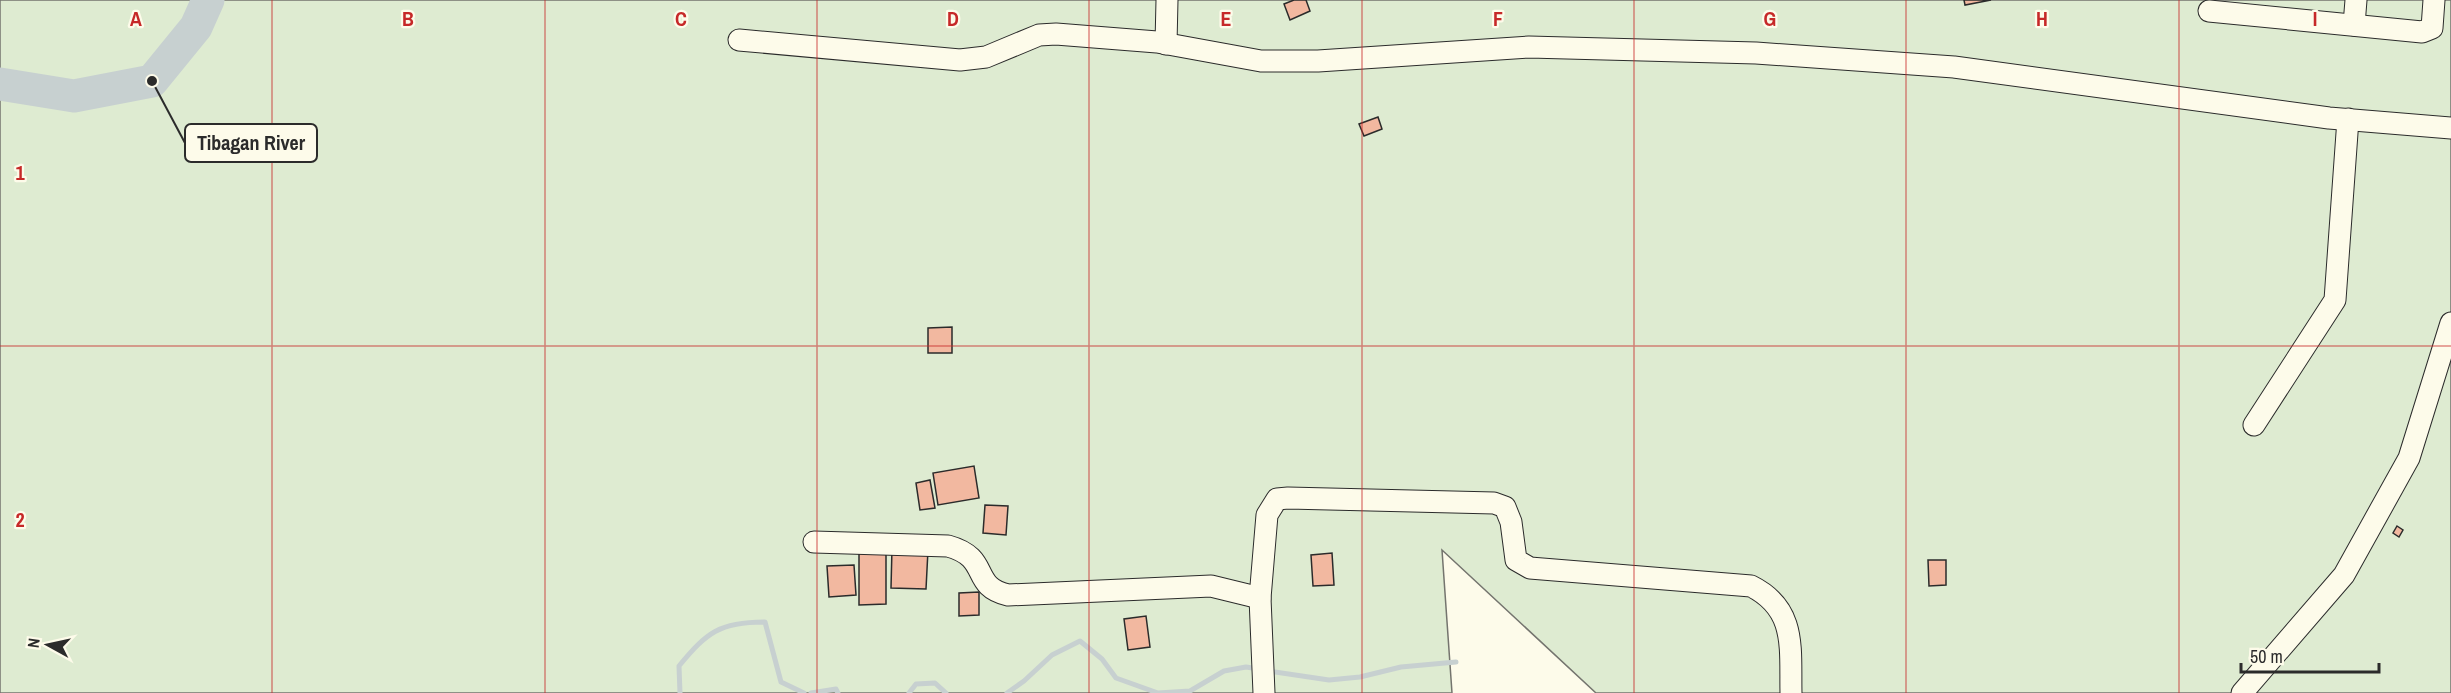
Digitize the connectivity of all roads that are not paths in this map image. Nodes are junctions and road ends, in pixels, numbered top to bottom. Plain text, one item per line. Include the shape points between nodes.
1 (1167, 0) edge
2 (2356, 0) edge
3 (2434, 0) edge
4 (2282, 9) edge
5 (2209, 14) edge
6 (2354, 25) junction
7 (739, 40) dead end
8 (1166, 44) junction
9 (2348, 120) junction
10 (2451, 128) edge
11 (2451, 323) edge
12 (2254, 425) dead end
13 (814, 542) dead end
14 (1260, 598) junction
15 (1264, 693) edge
16 (1791, 693) edge
17 (2242, 693) edge

1 - 8 street
2 - 6 street
3 - 6 street via 2429,30
4 - 5 street
4 - 6 street
7 - 8 street via 960,60 986,57 1039,35
8 - 9 street via 1261,61 1529,47 1756,53 1954,67
9 - 10 street
9 - 12 street via 2335,300
11 - 17 street via 2409,458 2344,575
13 - 14 street via 948,546 964,550 979,566 985,584 993,592 1008,595 1211,586
14 - 15 street
14 - 16 street via 1267,515 1277,499 1494,503 1505,507 1511,522 1516,560 1530,568 1751,586 1770,595 1790,636

